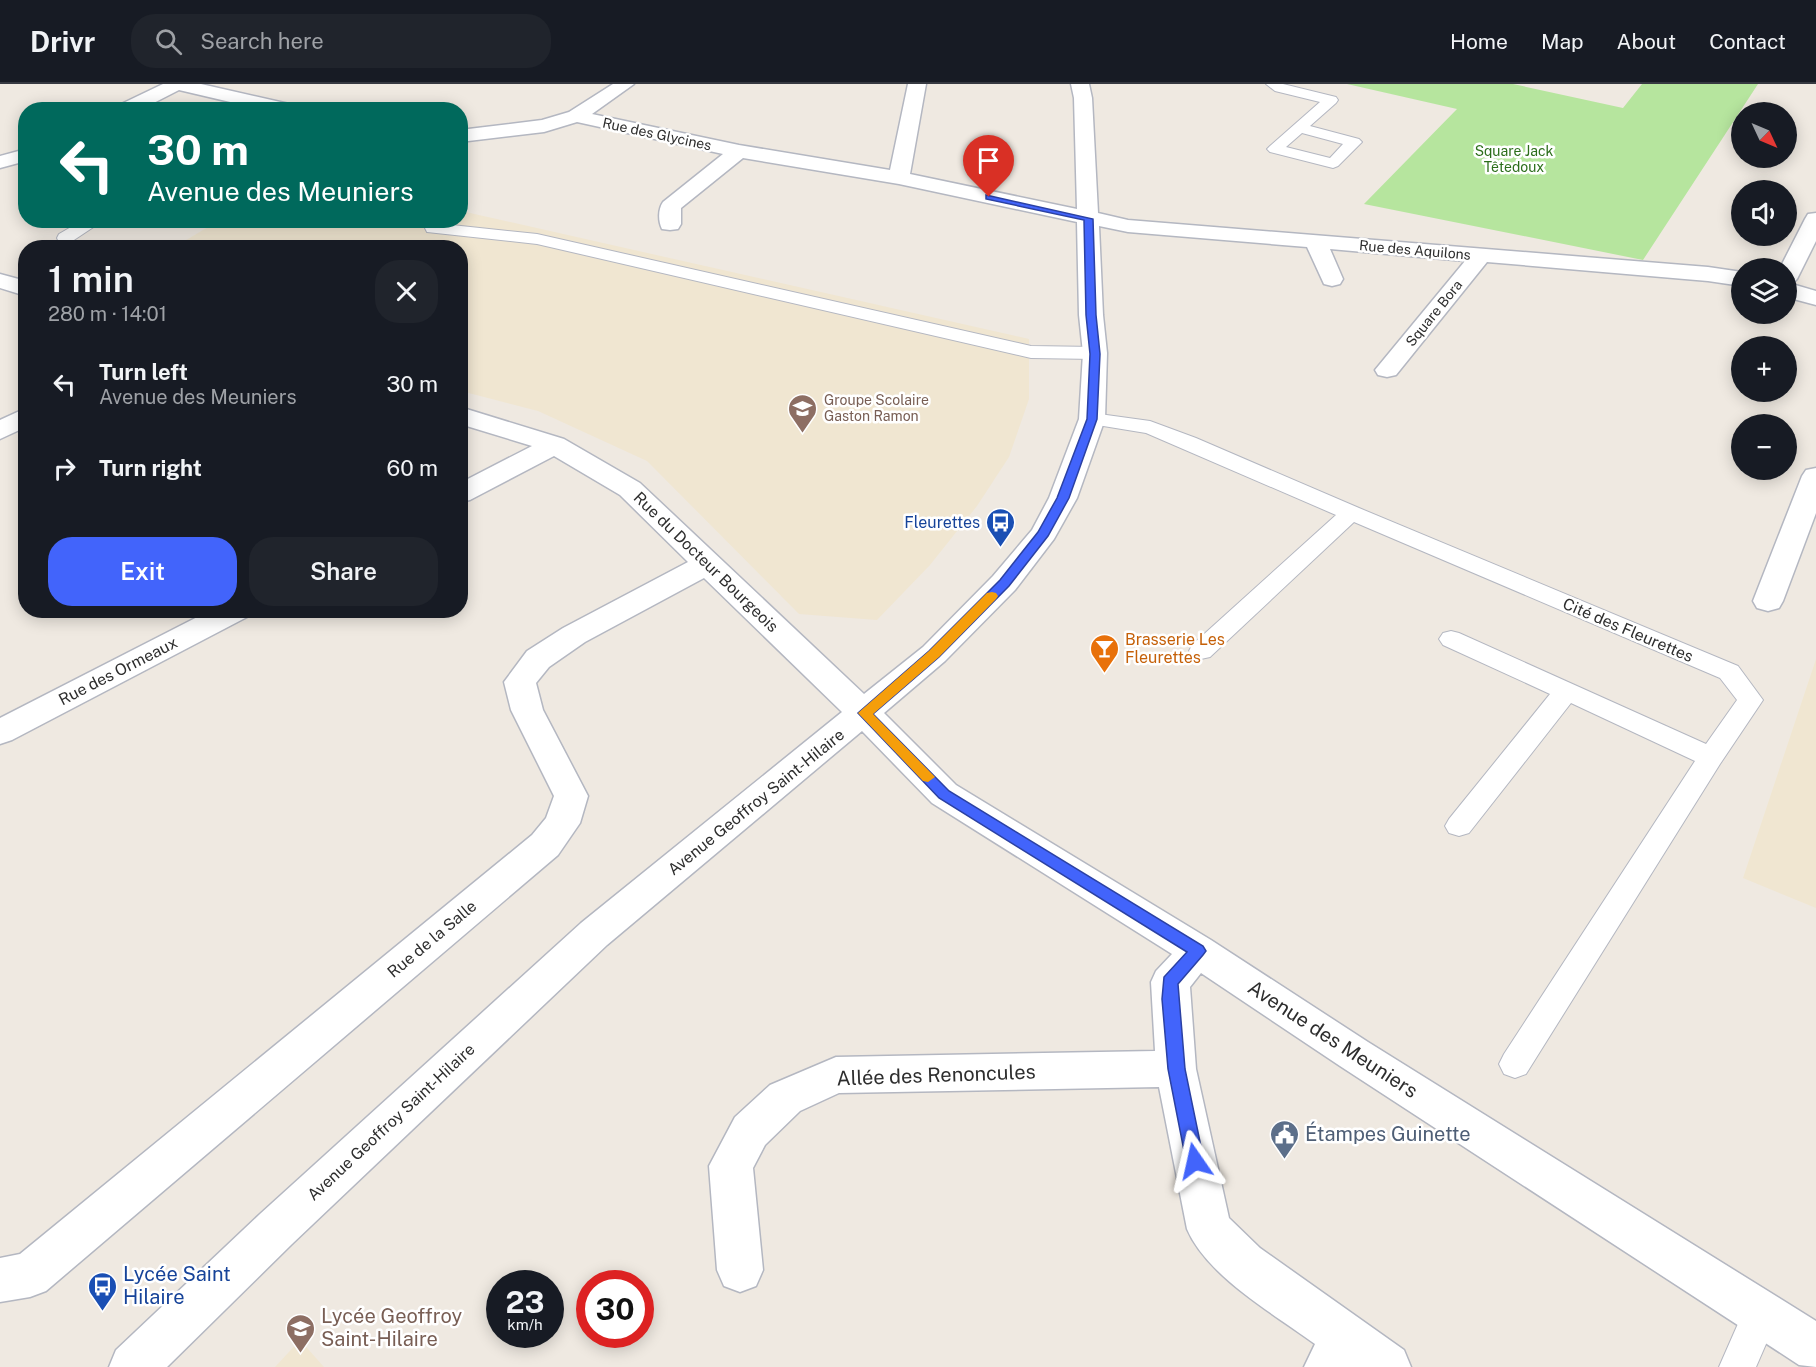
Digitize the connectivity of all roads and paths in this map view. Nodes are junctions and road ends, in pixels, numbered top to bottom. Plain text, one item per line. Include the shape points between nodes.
1 (625, 84) edge
2 (917, 84) edge
3 (1273, 84) edge
4 (1086, 90) edge
5 (140, 102) edge
6 (254, 102) edge
7 (576, 116) junction
8 (1299, 128) dead end
9 (468, 135) edge
10 (739, 151) junction
11 (18, 157) edge
12 (0, 162) edge
13 (899, 178) junction
14 (1088, 219) junction
15 (1816, 219) edge
16 (670, 224) dead end
17 (82, 228) edge
18 (433, 228) dead end
19 (65, 238) dead end
20 (1315, 241) junction
21 (1481, 256) junction
22 (1796, 258) edge
23 (1731, 277) edge
24 (1332, 279) dead end
25 (0, 281) edge
26 (18, 287) edge
27 (1797, 293) edge
28 (1816, 298) edge
29 (1095, 354) junction
30 (1387, 370) dead end
31 (468, 418) edge
32 (1092, 419) junction
33 (18, 421) edge
34 (0, 431) edge
35 (555, 445) junction
36 (1816, 476) edge
37 (468, 490) edge
38 (1351, 513) junction
39 (708, 563) junction
40 (1768, 601) dead end
41 (221, 618) edge
42 (1451, 639) dead end
43 (1202, 651) dead end
44 (1566, 692) junction
45 (864, 713) junction
46 (0, 732) edge
47 (1711, 757) junction
48 (1459, 826) dead end
49 (1198, 951) junction
50 (1515, 1064) dead end
51 (1176, 1069) junction
52 (740, 1270) dead end
53 (0, 1280) edge
54 (1761, 1314) junction
55 (1816, 1348) edge
56 (1337, 1353) edge
57 (133, 1367) edge
58 (1387, 1367) edge
59 (1737, 1367) edge

1 - 7 street, Rue des Glycines
2 - 13 street
3 - 8 lane via 1331,100
4 - 14 street, Avenue Geoffroy Saint-Hilaire
5 - 6 street via 177,84
7 - 9 street, Rue des Glycines via 543,126
7 - 10 street, Rue des Glycines
10 - 13 street, Rue des Glycines
10 - 16 street, Rue des Glycines via 670,206
11 - 12 street
13 - 14 street, Rue des Glycines
14 - 20 street, Rue des Aquilons via 1128,226
14 - 29 street, Avenue Geoffroy Saint-Hilaire
15 - 22 street
17 - 19 lane
18 - 29 lane via 537,239 1031,352
20 - 21 street, Rue des Aquilons
20 - 24 street
21 - 23 street, Rue des Aquilons
21 - 30 street, Square Bora
25 - 26 street
27 - 28 street
29 - 32 street, Avenue Geoffroy Saint-Hilaire
31 - 35 street, Rue du Docteur Bourgeois
32 - 38 lane, Cité des Fleurettes via 1150,427
32 - 45 street, Avenue Geoffroy Saint-Hilaire via 1063,498 1044,533 1004,583 950,638
33 - 34 street
35 - 37 street
35 - 39 street, Rue du Docteur Bourgeois via 630,489
36 - 40 street
38 - 43 lane
38 - 47 lane, Cité des Fleurettes via 1729,672 1750,700
39 - 45 street, Rue du Docteur Bourgeois
39 - 53 street, Rue de la Salle via 574,635 538,658 520,682 527,710 571,796 562,823 545,845 30,1275
41 - 46 street, Rue des Ormeaux
42 - 44 lane
44 - 47 lane
44 - 48 lane
45 - 49 street, Avenue des Meuniers via 944,794
45 - 57 street, Avenue Geoffroy Saint-Hilaire via 594,934
47 - 50 lane, Cité des Fleurettes
49 - 51 street via 1170,982
49 - 54 street, Avenue des Meuniers
51 - 52 street, Allée des Renoncules via 836,1075 825,1079 785,1098 750,1131 731,1166
51 - 56 street via 1209,1229
54 - 55 street, Avenue des Meuniers
54 - 59 lane
56 - 58 street

